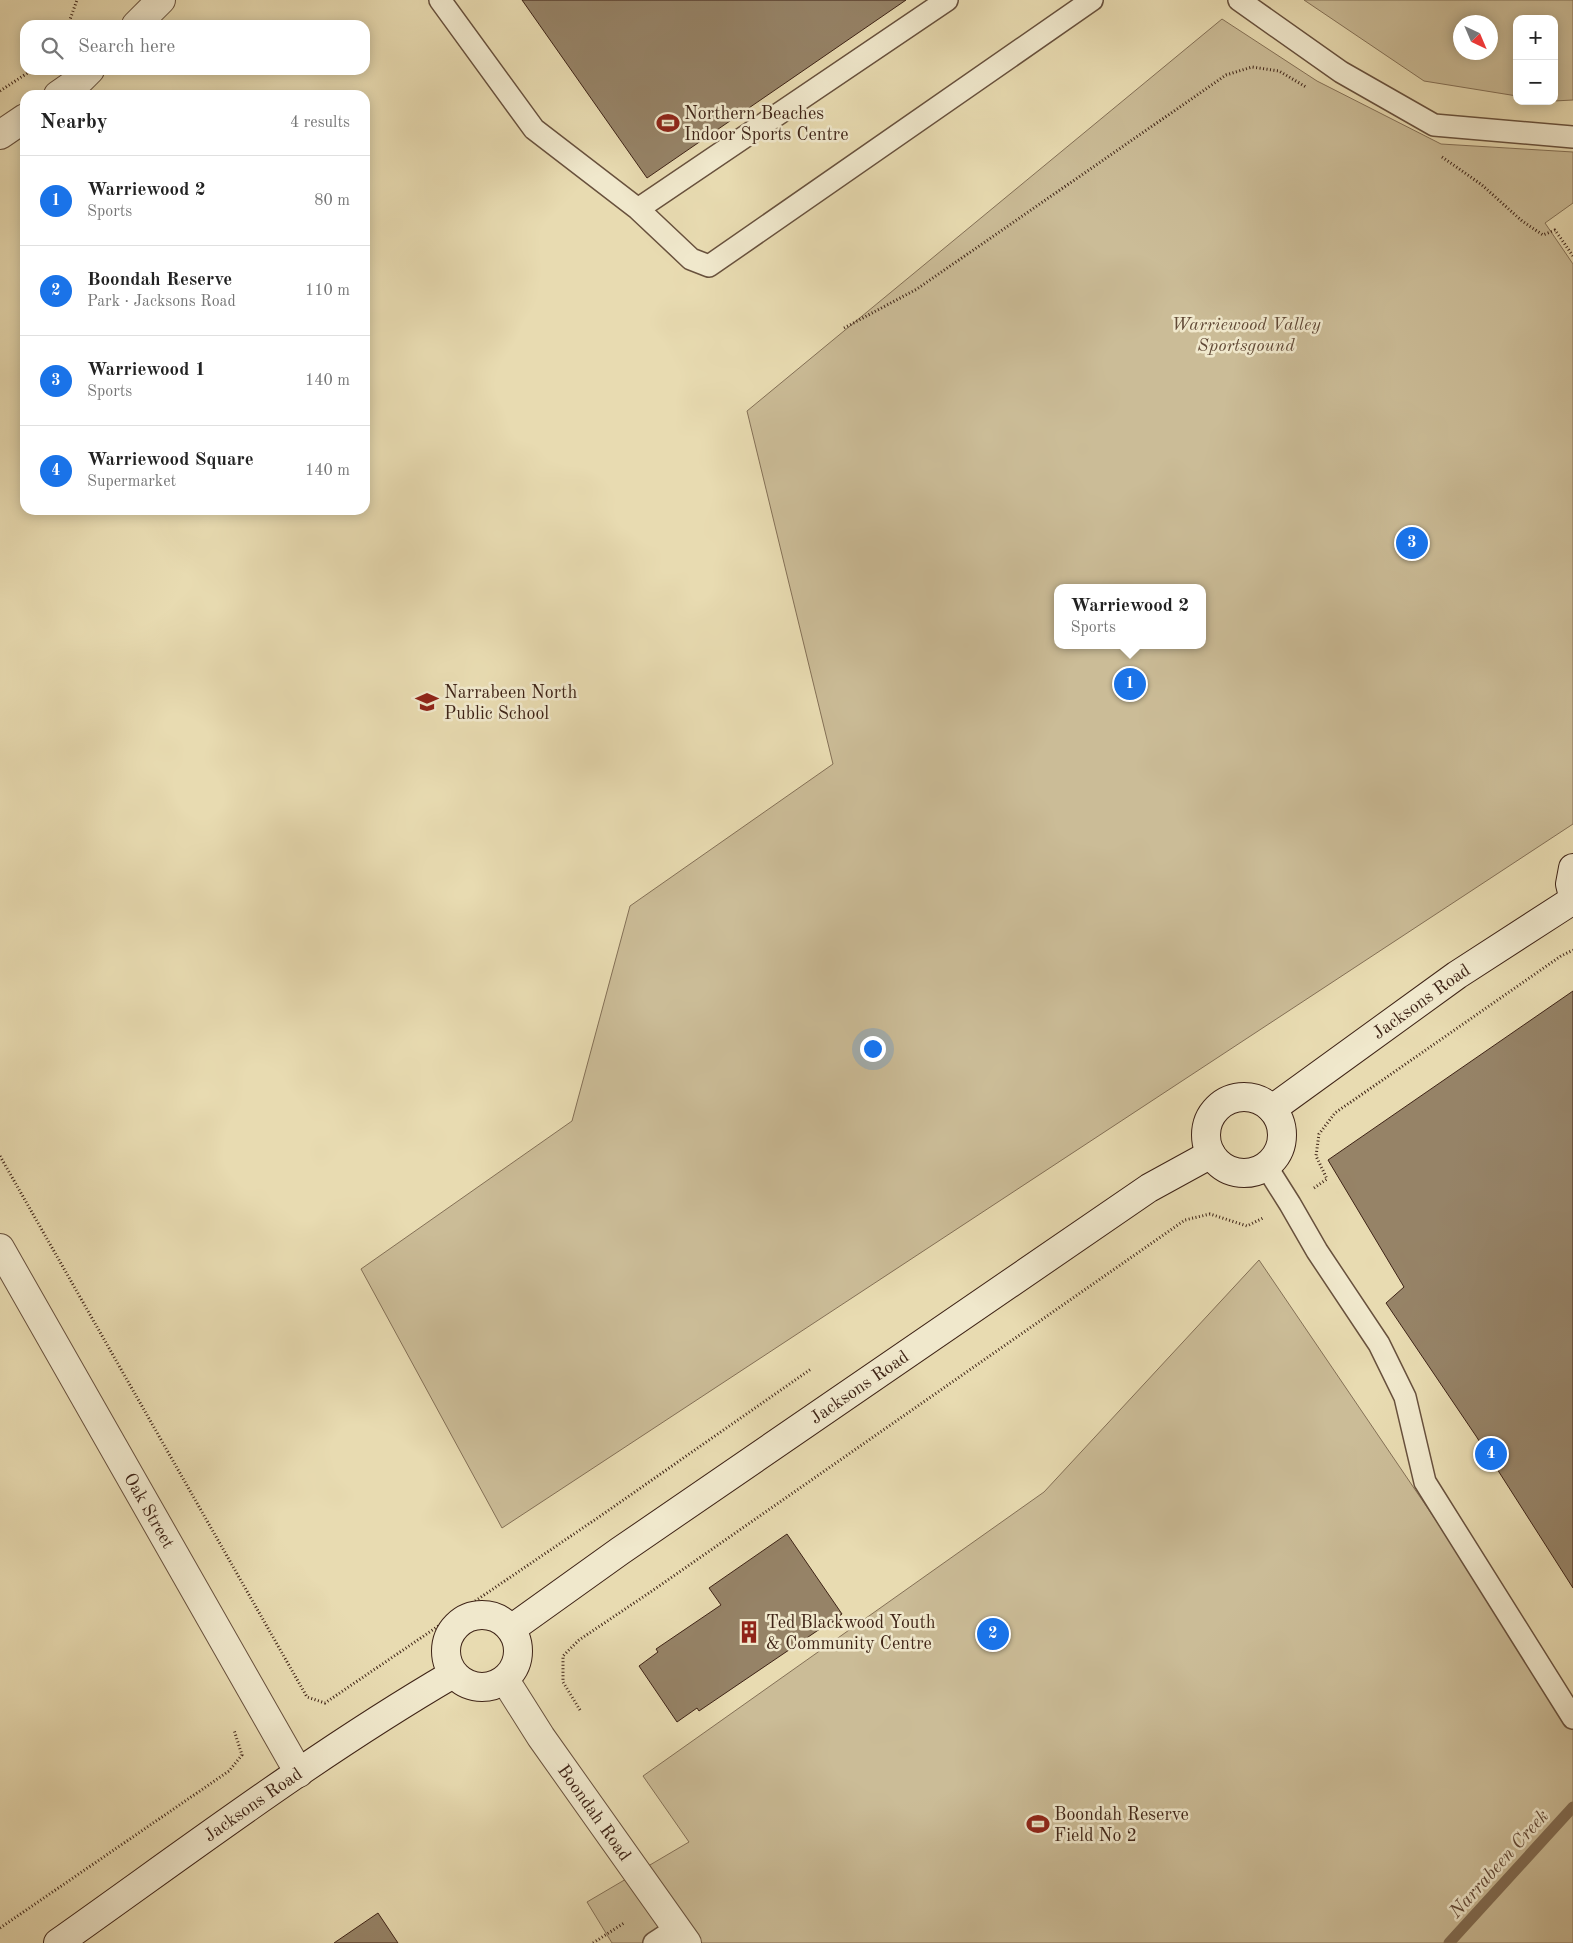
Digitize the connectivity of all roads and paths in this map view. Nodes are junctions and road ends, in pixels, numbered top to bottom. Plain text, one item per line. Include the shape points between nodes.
1 (77, 0) edge
2 (161, 0) edge
3 (440, 0) edge
4 (947, 0) edge
5 (1092, 0) edge
6 (1239, 0) edge
7 (70, 20) edge
8 (141, 20) edge
9 (24, 75) edge
10 (85, 75) edge
11 (1310, 89) dead end
12 (65, 90) edge
13 (0, 91) edge
14 (20, 121) edge
15 (0, 135) edge
16 (1573, 137) edge
17 (1438, 154) dead end
18 (638, 208) junction
19 (1573, 256) edge
20 (844, 328) dead end
21 (1573, 868) edge
22 (1573, 898) edge
23 (1573, 950) edge
24 (1272, 1109) junction
25 (1211, 1154) junction
26 (0, 1156) edge
27 (1266, 1166) junction
28 (1290, 1204) junction
29 (0, 1248) edge
30 (811, 1369) dead end
31 (511, 1629) junction
32 (453, 1674) junction
33 (505, 1680) junction
34 (580, 1710) dead end
35 (1573, 1718) edge
36 (232, 1722) dead end
37 (299, 1773) junction
38 (624, 1922) dead end
39 (0, 1928) edge
40 (682, 1936) edge
41 (58, 1943) edge
42 (593, 1943) edge
43 (654, 1943) edge

1 - 7 path
2 - 8 street
3 - 18 lane via 534,130
4 - 18 lane
5 - 18 lane via 709,266 691,259
6 - 16 lane via 1341,72 1434,125
9 - 13 path
10 - 12 street
11 - 20 path via 1279,71 1252,67 1226,75 917,289
14 - 15 street
17 - 19 path via 1482,185 1522,221 1544,235 1555,230
21 - 22 street via 1570,884
22 - 24 street, Jacksons Road via 1457,975
23 - 28 path via 1335,1113 1319,1134 1316,1156 1327,1179
24 - 25 street via 1248,1097 1234,1098 1221,1105 1207,1128 1206,1141
24 - 27 street via 1279,1120 1281,1145
25 - 27 street via 1230,1171 1255,1172
25 - 31 street, Jacksons Road via 1141,1194
26 - 30 path via 307,1697 325,1703
27 - 28 lane
28 - 34 path via 1247,1226 1210,1214 1185,1220 579,1640 563,1656 563,1682
28 - 35 lane via 1379,1344 1405,1397 1425,1482
29 - 37 street, Oak Street
31 - 32 street via 501,1620 479,1615 456,1625 446,1646 446,1659
31 - 33 street via 519,1652 516,1664
32 - 33 street via 469,1686 482,1688
32 - 37 street, Jacksons Road via 398,1706
33 - 40 street, Boondah Road via 541,1737
36 - 39 path via 242,1755 229,1771
37 - 41 street, Jacksons Road
38 - 42 path
40 - 43 lane

